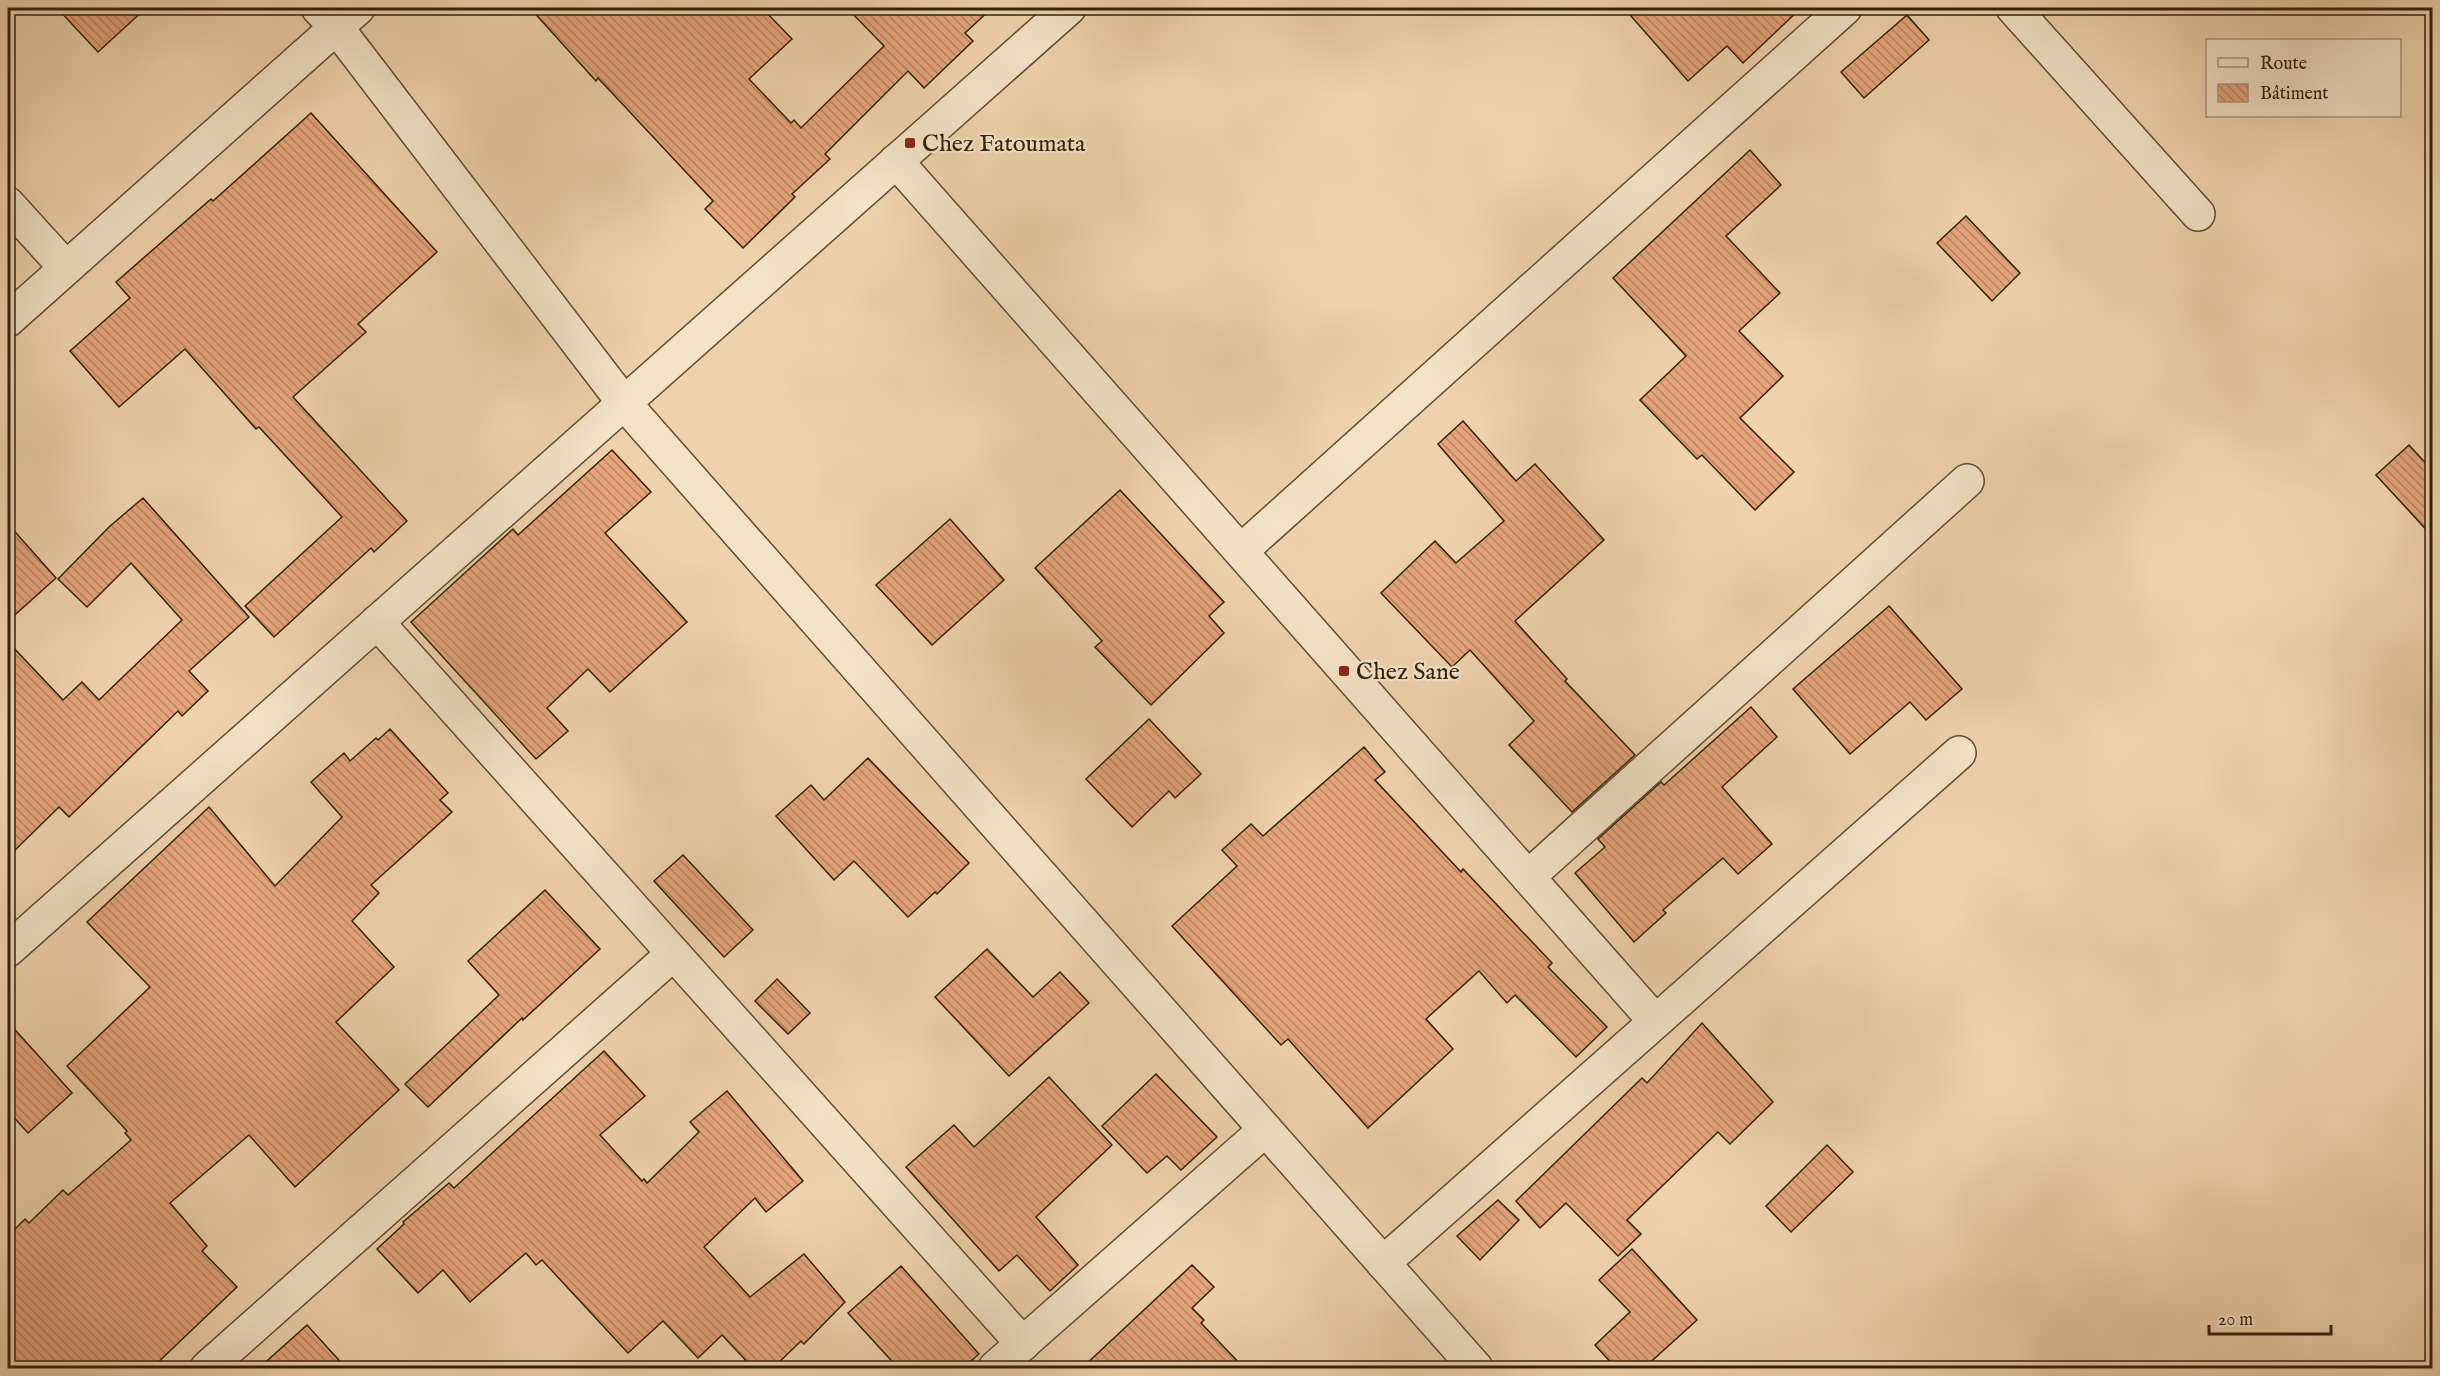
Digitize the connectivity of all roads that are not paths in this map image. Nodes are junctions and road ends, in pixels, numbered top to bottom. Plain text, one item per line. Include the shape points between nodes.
1 (1069, 8) edge
2 (1845, 8) edge
3 (2013, 8) edge
4 (338, 14) edge
5 (896, 161) junction
6 (8, 204) edge
7 (2198, 214) dead end
8 (66, 268) junction
9 (8, 320) edge
10 (624, 404) junction
11 (1967, 481) dead end
12 (1240, 551) junction
13 (377, 622) junction
14 (1959, 753) dead end
15 (1528, 877) junction
16 (8, 950) edge
17 (674, 954) junction
18 (1655, 1021) junction
19 (1265, 1130) junction
20 (1383, 1263) junction
21 (1023, 1344) junction
22 (207, 1368) edge
23 (995, 1368) edge
24 (1476, 1368) edge

1 - 5 street
2 - 12 street
3 - 7 street
4 - 8 street
4 - 10 street
5 - 10 street
5 - 12 street
6 - 8 street
8 - 9 street
10 - 13 street
10 - 19 street
11 - 15 street
12 - 15 street
13 - 16 street
13 - 17 street
14 - 18 street
15 - 18 street
17 - 21 street
17 - 22 street
18 - 20 street
19 - 20 street
19 - 21 street
20 - 24 street
21 - 23 street

